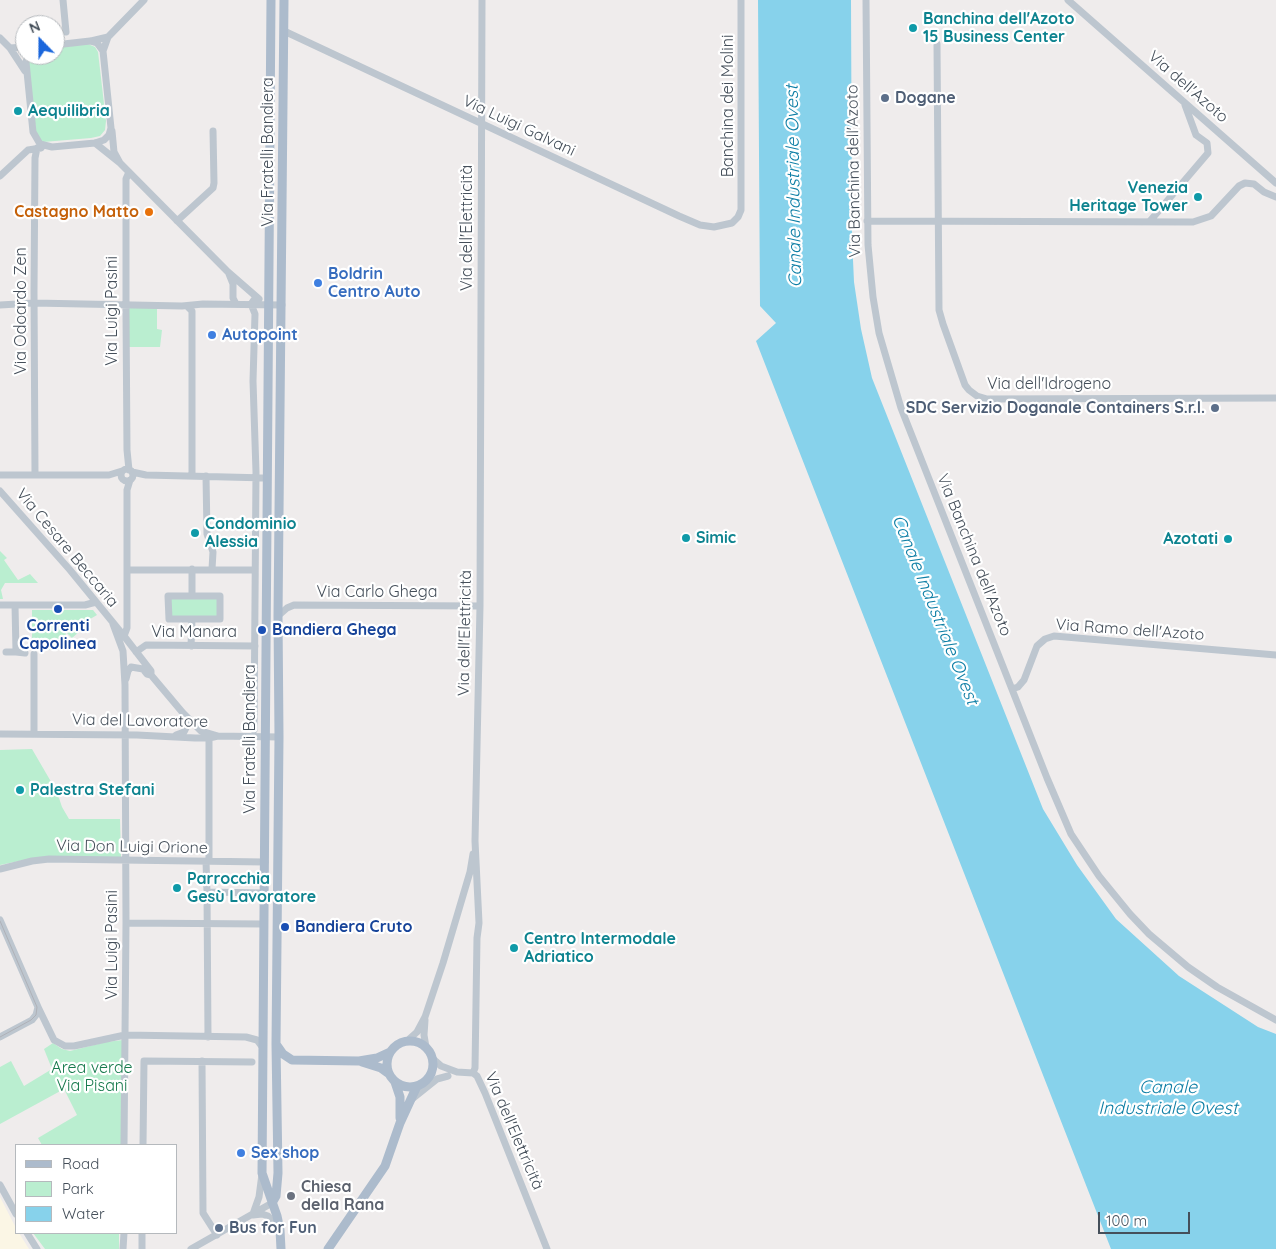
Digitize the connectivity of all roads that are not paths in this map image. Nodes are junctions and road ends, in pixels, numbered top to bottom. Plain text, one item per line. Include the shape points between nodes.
1 (63, 0) edge
2 (144, 0) edge
3 (271, 0) edge
4 (284, 0) edge
5 (482, 0) edge
6 (741, 0) edge
7 (866, 0) edge
8 (1065, 0) edge
9 (284, 31) junction
10 (66, 32) joint
11 (108, 37) junction
12 (0, 38) edge
13 (90, 41) junction
14 (77, 42) junction
15 (65, 43) edge
16 (937, 44) dead end
17 (10, 48) junction
18 (15, 48) edge
19 (103, 51) junction
20 (26, 65) edge
21 (27, 75) junction
22 (1184, 102) junction
23 (481, 123) junction
24 (111, 128) junction
25 (213, 131) dead end
26 (95, 143) junction
27 (52, 147) junction
28 (37, 148) junction
29 (120, 163) junction
30 (129, 172) junction
31 (0, 176) edge
32 (1276, 183) edge
33 (1276, 197) edge
34 (741, 212) joint
35 (177, 221) junction
36 (867, 221) junction
37 (937, 221) junction
38 (1150, 221) junction
39 (236, 283) junction
40 (256, 297) junction
41 (34, 303) junction
42 (126, 304) junction
43 (236, 304) junction
44 (250, 304) junction
45 (267, 304) junction
46 (0, 305) edge
47 (282, 305) junction
48 (190, 308) junction
49 (1276, 398) edge
50 (0, 475) edge
51 (35, 475) junction
52 (127, 475) junction
53 (192, 475) junction
54 (206, 476) junction
55 (256, 477) junction
56 (268, 478) junction
57 (0, 491) edge
58 (192, 569) junction
59 (212, 569) junction
60 (127, 570) junction
61 (255, 570) junction
62 (192, 596) junction
63 (96, 602) junction
64 (16, 604) junction
65 (0, 605) edge
66 (480, 606) junction
67 (278, 616) junction
68 (192, 619) junction
69 (113, 624) junction
70 (124, 636) junction
71 (191, 646) junction
72 (255, 646) junction
73 (6, 652) dead end
74 (16, 652) junction
75 (136, 652) junction
76 (25, 653) dead end
77 (34, 654) dead end
78 (1276, 655) edge
79 (152, 675) junction
80 (125, 685) junction
81 (1012, 689) junction
82 (183, 713) junction
83 (125, 720) junction
84 (254, 730) dead end
85 (0, 734) edge
86 (34, 734) junction
87 (125, 735) junction
88 (137, 735) junction
89 (171, 736) junction
90 (218, 736) junction
91 (265, 736) junction
92 (279, 737) junction
93 (209, 738) junction
94 (125, 744) junction
95 (475, 841) junction
96 (126, 860) junction
97 (208, 861) junction
98 (264, 862) junction
99 (0, 870) edge
100 (207, 892) junction
101 (264, 892) junction
102 (0, 920) edge
103 (126, 923) junction
104 (206, 923) junction
105 (264, 924) junction
106 (38, 1008) junction
107 (425, 1017) junction
108 (1276, 1020) edge
109 (27, 1023) junction
110 (48, 1028) junction
111 (125, 1035) junction
112 (208, 1036) junction
113 (0, 1037) edge
114 (407, 1041) junction
115 (276, 1044) junction
116 (426, 1047) junction
117 (263, 1048) junction
118 (390, 1052) junction
119 (433, 1059) junction
120 (292, 1060) junction
121 (202, 1061) junction
122 (359, 1061) junction
123 (252, 1062) dead end
124 (276, 1066) junction
125 (457, 1072) junction
126 (388, 1073) junction
127 (473, 1073) junction
128 (448, 1076) junction
129 (428, 1079) junction
130 (394, 1082) junction
131 (417, 1086) junction
132 (410, 1101) junction
133 (400, 1123) junction
134 (124, 1144) edge
135 (143, 1144) edge
136 (262, 1173) junction
137 (278, 1173) junction
138 (0, 1185) edge
139 (272, 1202) junction
140 (15, 1212) edge
141 (253, 1215) junction
142 (280, 1230) junction
143 (28, 1234) edge
144 (124, 1234) edge
145 (142, 1234) edge
146 (217, 1235) junction
147 (37, 1249) edge
148 (124, 1249) edge
149 (142, 1249) edge
150 (192, 1249) edge
151 (281, 1249) edge
152 (328, 1249) edge
153 (547, 1249) edge

1 - 10 street
2 - 11 street
3 - 45 main road, Via Fratelli Bandiera
4 - 9 main road, Via Fratelli Bandiera
5 - 23 street, Via dell'Elettricità
6 - 34 street, Banchina dei Molini
7 - 36 street, Via Banchina dell'Azoto
8 - 22 street, Via dell'Azoto
9 - 23 street, Via Luigi Galvani
9 - 47 main road, Via Fratelli Bandiera
10 - 14 street
11 - 13 street
11 - 19 street
12 - 17 street
13 - 14 street
13 - 19 street
14 - 15 street
16 - 37 street, Via dell'Idrogeno
17 - 18 street
17 - 21 street
19 - 24 street
20 - 21 street
21 - 27 street via 33,132 40,144
22 - 32 street, Via dell'Azoto
22 - 38 street via 1196,135 1207,143 1208,153
23 - 34 street, Via Luigi Galvani via 700,225 714,228 727,225
23 - 66 street, Via dell'Elettricità
24 - 26 street via 104,140
24 - 29 street via 114,152
25 - 35 street via 213,188
26 - 27 street
26 - 29 street
27 - 28 street
28 - 31 street via 28,150
28 - 41 street, Via Odoardo Zen
29 - 30 street
30 - 35 street
30 - 42 street, Via Luigi Pasini via 126,179
33 - 38 street via 1254,184 1245,183 1206,219 1193,222
35 - 39 street
36 - 37 street
36 - 81 street, Via Banchina dell'Azoto via 873,297 891,376
37 - 38 street
37 - 49 street, Via dell'Idrogeno via 940,317 972,393 988,399
39 - 40 street
39 - 43 street via 233,298
40 - 44 street
40 - 45 street
41 - 42 street
41 - 46 street
41 - 51 street, Via Odoardo Zen
42 - 48 street
42 - 52 street, Via Luigi Pasini
43 - 44 street
43 - 48 street via 200,304
44 - 45 street
44 - 55 street, Via Fratelli Bandiera via 255,314
45 - 47 street
45 - 56 main road, Via Fratelli Bandiera
47 - 67 main road, Via Fratelli Bandiera
48 - 53 street
50 - 51 street
51 - 52 street
52 - 53 street
52 - 60 street, Via Luigi Pasini
53 - 54 street
54 - 55 street
54 - 59 street via 206,524 213,552
55 - 56 street
55 - 61 street, Via Fratelli Bandiera
56 - 91 main road, Via Fratelli Bandiera
57 - 63 street, Via Cesare Beccaria
58 - 59 street
58 - 60 street
58 - 62 street
59 - 61 street
60 - 70 street, Via Luigi Pasini via 127,628
61 - 72 street, Via Fratelli Bandiera
62 - 68 street via 168,596 169,619
62 - 68 street via 220,596 220,619
63 - 64 street via 85,605
63 - 69 street, Via Cesare Beccaria
64 - 65 street
64 - 74 street
66 - 67 street, Via Carlo Ghega via 294,605
66 - 95 street, Via dell'Elettricità
67 - 92 main road, Via Fratelli Bandiera
68 - 71 street
69 - 70 street, Via Cesare Beccaria
69 - 80 street, Via Cesare Beccaria via 123,651
70 - 75 street, Via Cesare Beccaria
71 - 72 street, Via Manara
71 - 75 street, Via Manara via 146,645
72 - 84 street, Via Fratelli Bandiera
73 - 74 street
74 - 76 street
75 - 79 street, Via Cesare Beccaria
77 - 86 street
78 - 81 street, Via Ramo dell'Azoto via 1054,636 1036,646 1024,680
79 - 80 street via 132,667
79 - 82 street, Via Cesare Beccaria
80 - 83 street, Via Cesare Beccaria
81 - 108 street, Via Banchina dell'Azoto via 1071,834 1108,887 1149,934 1188,967
82 - 89 street via 187,726 184,732
82 - 90 street, Via Cesare Beccaria via 201,731
83 - 87 street, Via Cesare Beccaria
83 - 88 street
85 - 86 street, Via del Lavoratore
86 - 87 street, Via del Lavoratore
87 - 88 street, Via del Lavoratore
87 - 94 street, Via Luigi Pasini
88 - 89 street, Via del Lavoratore
88 - 94 street
89 - 93 street, Via del Lavoratore
90 - 91 street, Via del Lavoratore
90 - 93 street, Via del Lavoratore
91 - 92 street, Via del Lavoratore
91 - 98 main road, Via Fratelli Bandiera
92 - 115 main road, Via Fratelli Bandiera
93 - 97 street
94 - 96 street, Via Luigi Pasini
95 - 107 street via 470,872
95 - 127 street, Via dell'Elettricità via 479,923
96 - 97 street, Via Don Luigi Orione
96 - 99 street, Via Don Luigi Orione via 49,859
96 - 103 street, Via Luigi Pasini
97 - 98 street, Via Don Luigi Orione
97 - 100 street
98 - 101 main road, Via Fratelli Bandiera
100 - 101 street
100 - 104 street
101 - 105 main road, Via Fratelli Bandiera
102 - 106 street
103 - 104 street
103 - 111 street, Via Luigi Pasini
104 - 105 street
104 - 112 street
105 - 117 main road, Via Fratelli Bandiera
106 - 109 street via 35,1017
106 - 110 street
107 - 114 street via 417,1032
107 - 116 street
109 - 110 street via 38,1021
109 - 113 street
110 - 111 street via 54,1040 65,1046
111 - 112 street
111 - 134 street, Via Luigi Pasini
112 - 117 street via 253,1038
114 - 116 main road
114 - 118 main road
115 - 120 main road
115 - 124 main road, Via Fratelli Bandiera
116 - 119 main road
117 - 136 main road, Via Fratelli Bandiera
118 - 122 main road
118 - 126 main road
119 - 125 street
119 - 129 main road
120 - 122 main road
120 - 124 main road
121 - 123 street
121 - 135 street via 144,1061
121 - 146 street via 202,1213
122 - 126 main road
124 - 137 main road, Via Fratelli Bandiera
125 - 127 street
125 - 128 street
126 - 130 main road
127 - 153 street, Via dell'Elettricità via 478,1076
128 - 129 street
128 - 132 street via 437,1079
129 - 131 main road
130 - 131 main road via 409,1088
130 - 133 main road via 400,1097
131 - 132 main road
132 - 133 main road
133 - 152 main road via 385,1166
136 - 137 main road via 270,1178
136 - 139 main road, Via Fratelli Bandiera
136 - 141 street, Via Fratelli Bandiera
137 - 139 main road, Via Fratelli Bandiera via 276,1196
138 - 140 street
139 - 141 street
139 - 142 main road
141 - 142 street via 268,1216
141 - 146 street
142 - 151 main road
143 - 147 street
144 - 148 street
145 - 149 street
146 - 150 street

